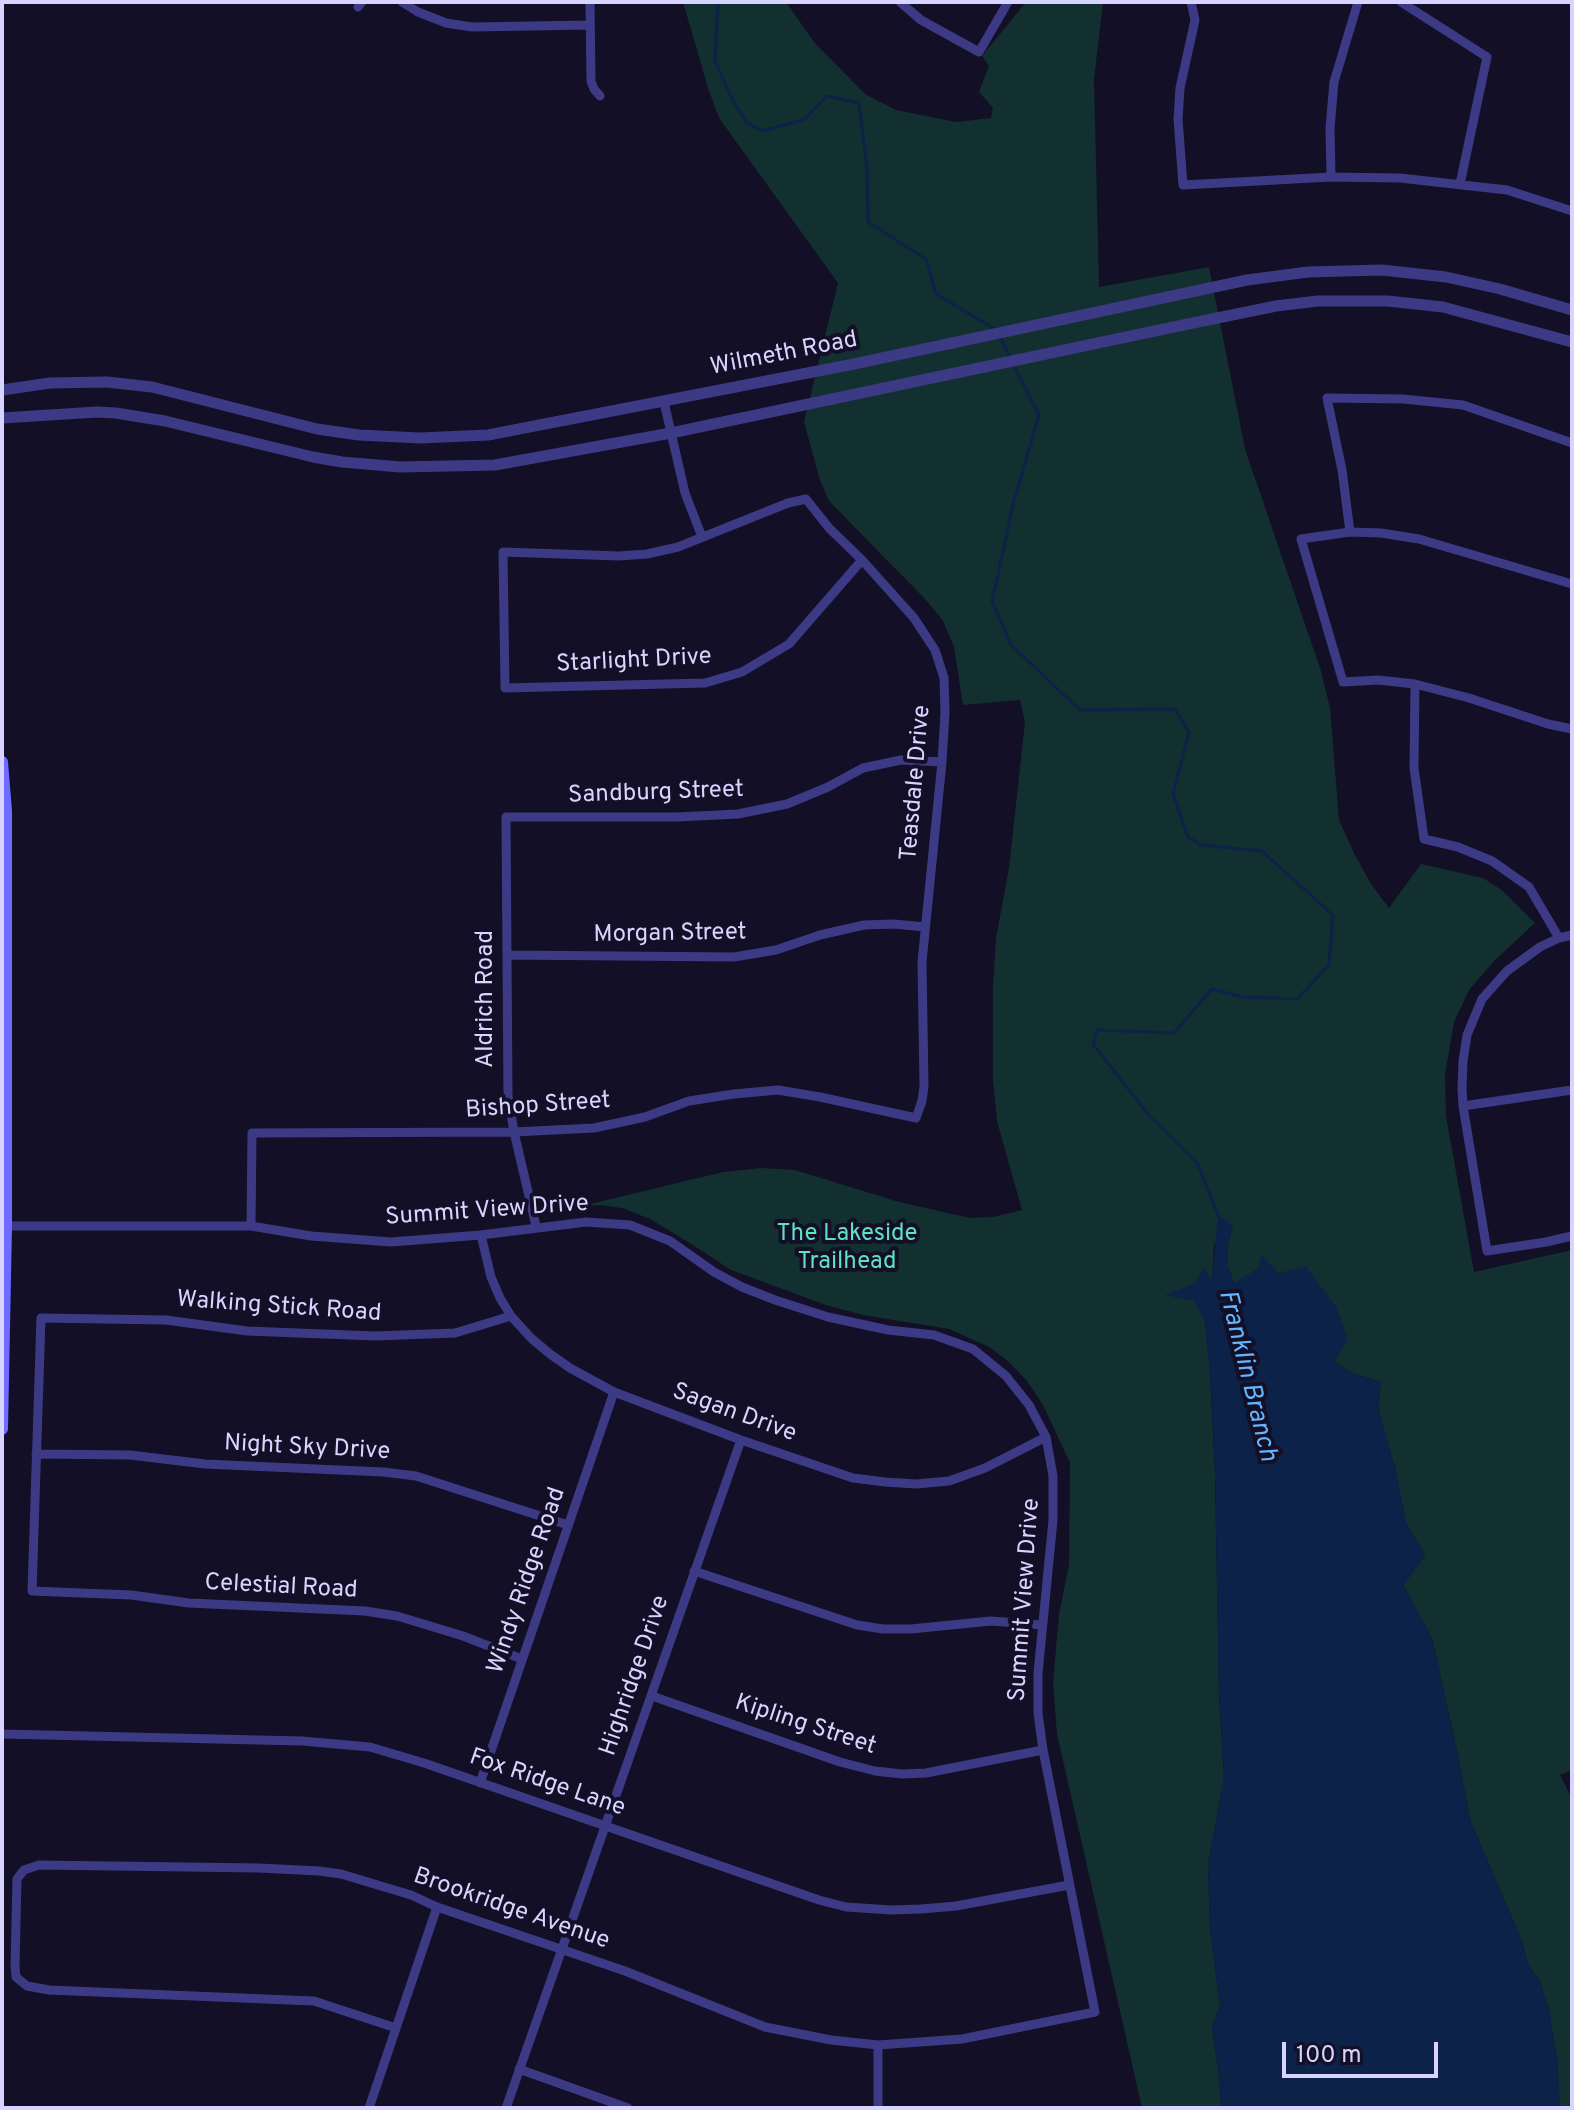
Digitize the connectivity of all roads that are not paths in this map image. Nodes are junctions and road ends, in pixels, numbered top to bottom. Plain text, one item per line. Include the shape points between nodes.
1 (402, 2) edge
2 (590, 2) edge
3 (900, 2) edge
4 (1008, 2) edge
5 (1191, 2) edge
6 (1358, 2) edge
7 (1401, 2) edge
8 (590, 25) junction
9 (600, 96) dead end
10 (1331, 177) junction
11 (1460, 184) junction
12 (1572, 211) edge
13 (1572, 310) edge
14 (1572, 342) edge
15 (2, 390) edge
16 (664, 402) junction
17 (2, 418) edge
18 (671, 433) junction
19 (1572, 443) edge
20 (1350, 532) junction
21 (702, 537) junction
22 (862, 560) junction
23 (1572, 584) edge
24 (1415, 684) junction
25 (1572, 729) edge
26 (2, 762) edge
27 (942, 762) junction
28 (506, 817) joint
29 (925, 927) junction
30 (1572, 935) edge
31 (1559, 938) junction
32 (507, 955) junction
33 (1572, 1090) edge
34 (1463, 1106) junction
35 (916, 1118) joint
36 (514, 1132) junction
37 (4, 1226) edge
38 (251, 1226) junction
39 (536, 1226) junction
40 (481, 1235) junction
41 (1572, 1236) edge
42 (511, 1316) junction
43 (614, 1392) junction
44 (2, 1429) edge
45 (1046, 1437) junction
46 (741, 1440) junction
47 (36, 1454) junction
48 (568, 1525) junction
49 (694, 1571) junction
50 (1042, 1625) junction
51 (522, 1659) junction
52 (652, 1696) junction
53 (2, 1734) edge
54 (1043, 1750) junction
55 (480, 1783) junction
56 (605, 1825) junction
57 (1069, 1885) junction
58 (437, 1907) junction
59 (562, 1949) junction
60 (1095, 2012) joint
61 (396, 2028) junction
62 (878, 2045) junction
63 (519, 2069) junction
64 (369, 2108) edge
65 (506, 2108) edge
66 (628, 2108) edge
67 (878, 2108) edge

1 - 8 street via 446,23 472,27
2 - 8 street
3 - 4 street via 979,52
5 - 10 street via 1195,20 1178,119 1183,185
6 - 10 street via 1334,82
7 - 11 street via 1487,57
8 - 9 street via 591,81
10 - 11 street
11 - 12 street via 1507,190
13 - 16 street, Wilmeth Road via 1446,277 1382,270 1308,272 1247,280
14 - 18 street via 1443,307 1318,301
15 - 16 street, Wilmeth Road via 78,381 152,387 317,429 394,437 488,435
16 - 18 street
17 - 18 street via 116,413 313,457 400,467 495,465
18 - 21 street
19 - 20 street via 1463,405 1327,398
20 - 23 street via 1419,539
20 - 24 street via 1301,539 1343,682
21 - 22 street, Teasdale Drive via 806,499
21 - 22 street, Starlight Drive via 647,554 503,552 505,688 705,683 742,672 789,644
22 - 27 street, Teasdale Drive via 935,650 944,678
24 - 25 street
24 - 31 street via 1414,768 1424,839 1492,861 1529,887
26 - 37 main road
27 - 28 street, Sandburg Street via 901,760 863,768 787,804 738,814
27 - 29 street, Teasdale Drive
28 - 32 street, Aldrich Road
29 - 32 street, Morgan Street via 864,925 734,957
29 - 35 street, Teasdale Drive via 924,1086
30 - 31 street
31 - 34 street via 1507,971 1482,999 1465,1048
32 - 36 street, Aldrich Road via 508,1096
33 - 34 street
34 - 41 street via 1487,1251
35 - 36 street, Bishop Street via 778,1090 689,1101 594,1128
36 - 38 street, Bishop Street via 252,1133
36 - 39 street, Aldrich Road
37 - 38 street, Summit View Drive
37 - 44 main road
38 - 40 street, Summit View Drive via 391,1242
39 - 40 street, Summit View Drive
39 - 45 street, Summit View Drive via 630,1225 670,1241 714,1272 775,1300 873,1327 934,1335 973,1349 1006,1376
40 - 42 street, Sagan Drive via 491,1277
42 - 43 street, Sagan Drive via 550,1354
42 - 47 street, Walking Stick Road via 455,1333 375,1336 247,1331 166,1320 41,1318
43 - 46 street, Sagan Drive
43 - 48 street, Windy Ridge Road
45 - 46 street, Sagan Drive via 985,1468 949,1481 916,1484 853,1478
45 - 50 street, Summit View Drive via 1053,1520
46 - 49 street, Highridge Drive
47 - 48 street, Night Sky Drive via 394,1473 446,1484
47 - 51 street, Celestial Road via 32,1591 365,1611 463,1636
48 - 51 street, Windy Ridge Road
49 - 50 street via 857,1625
49 - 52 street, Highridge Drive
50 - 54 street, Summit View Drive via 1038,1713
51 - 55 street, Windy Ridge Road
52 - 54 street, Kipling Street via 875,1771 926,1773
52 - 56 street, Highridge Drive
53 - 55 street, Fox Ridge Lane via 370,1747
54 - 57 street, Summit View Drive
55 - 56 street, Fox Ridge Lane
56 - 57 street, Fox Ridge Lane via 846,1907 956,1906
56 - 59 street, Highridge Drive
57 - 60 street, Summit View Drive
58 - 59 street, Brookridge Avenue
58 - 61 street
58 - 61 street, Brookridge Avenue via 319,1871 39,1865 20,1874 15,1966 16,1977 27,1986 314,2001
59 - 62 street, Brookridge Avenue via 765,2027
59 - 63 street, Highridge Drive
60 - 62 street, Brookridge Avenue via 962,2039
61 - 64 street
62 - 67 street
63 - 65 street, Highridge Drive
63 - 66 street

